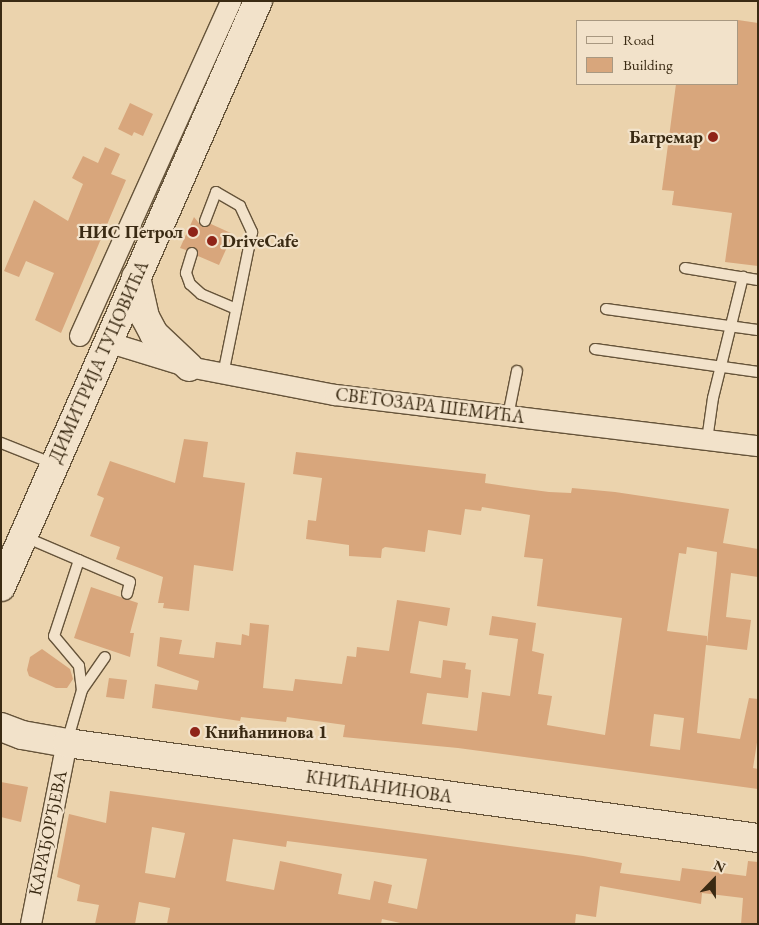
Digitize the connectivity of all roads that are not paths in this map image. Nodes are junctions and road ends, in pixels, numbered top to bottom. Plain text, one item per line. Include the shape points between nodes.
1 (232, 1) edge
2 (258, 1) edge
3 (205, 221) dead end
4 (192, 253) dead end
5 (685, 268) dead end
6 (136, 277) junction
7 (743, 278) junction
8 (758, 280) edge
9 (236, 309) junction
10 (606, 309) dead end
11 (731, 327) junction
12 (758, 330) edge
13 (80, 336) dead end
14 (108, 342) junction
15 (595, 349) dead end
16 (721, 366) junction
17 (189, 367) junction
18 (517, 371) dead end
19 (758, 372) edge
20 (223, 375) junction
21 (508, 416) junction
22 (707, 440) junction
23 (1, 443) edge
24 (758, 446) edge
25 (54, 464) junction
26 (23, 536) junction
27 (79, 560) junction
28 (1, 587) edge
29 (127, 594) dead end
30 (105, 658) dead end
31 (82, 690) junction
32 (1, 727) edge
33 (67, 743) junction
34 (758, 838) edge
35 (31, 924) edge

1 - 13 street
2 - 6 main road, ДИМИТРИЈА ТУЦОВИЋА
3 - 9 lane via 216,192 240,206 252,232
4 - 9 lane via 186,273 190,284 201,294
5 - 7 lane
6 - 14 main road, ДИМИТРИЈА ТУЦОВИЋА
6 - 17 main road via 145,317 154,334
7 - 8 lane
7 - 11 lane
9 - 20 lane
10 - 11 lane
11 - 12 lane
11 - 16 lane
14 - 17 street, СВЕТОЗАРА ШЕМИЋА
14 - 25 main road, ДИМИТРИЈА ТУЦОВИЋА
15 - 16 lane
16 - 19 lane
16 - 22 lane
17 - 20 street, СВЕТОЗАРА ШЕМИЋА
18 - 21 lane
20 - 21 street, СВЕТОЗАРА ШЕМИЋА via 335,395
21 - 22 street, СВЕТОЗАРА ШЕМИЋА
22 - 24 street, СВЕТОЗАРА ШЕМИЋА
23 - 25 lane
25 - 26 main road, ДИМИТРИЈА ТУЦОВИЋА
26 - 27 lane
26 - 28 main road, ДИМИТРИЈА ТУЦОВИЋА
27 - 29 lane via 130,582
27 - 31 lane via 54,636 79,666
30 - 31 lane
31 - 33 lane
32 - 33 main road, КНИЋАНИНОВА via 22,735
33 - 34 main road, КНИЋАНИНОВА
33 - 35 street, КАРАЂОРЂЕВА

